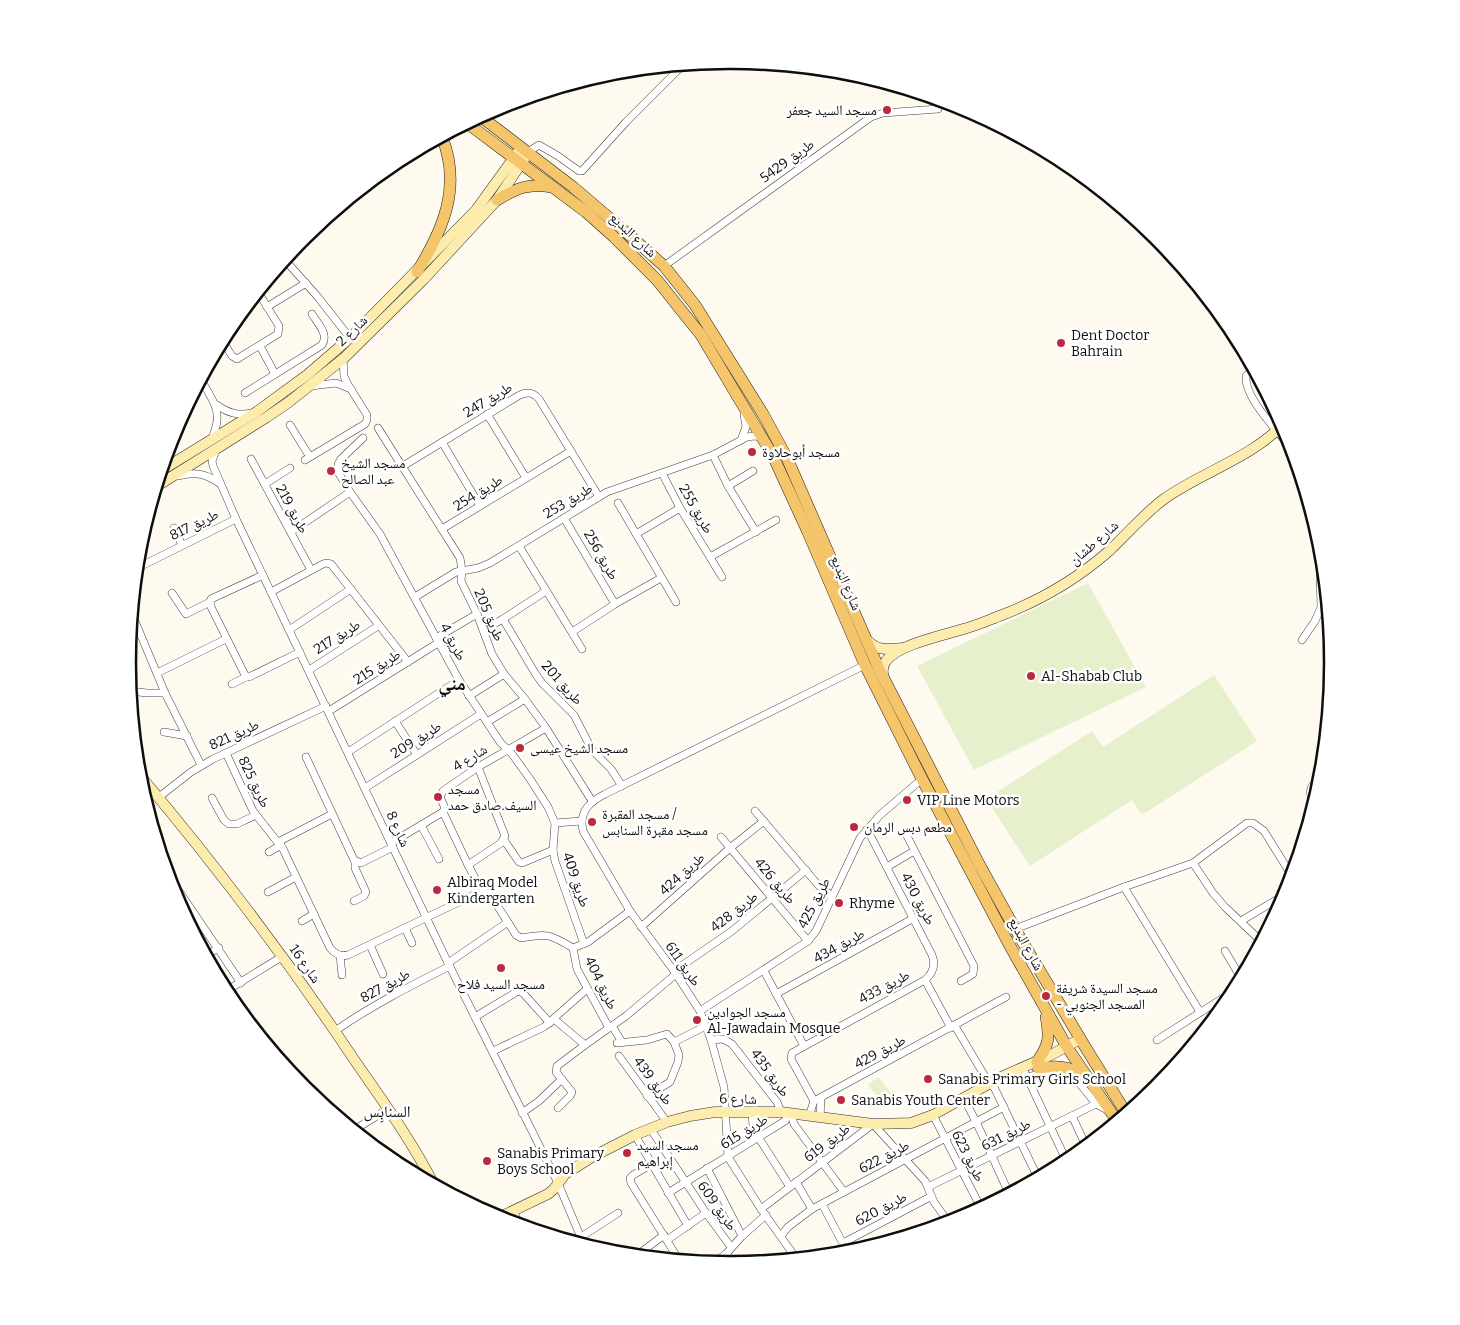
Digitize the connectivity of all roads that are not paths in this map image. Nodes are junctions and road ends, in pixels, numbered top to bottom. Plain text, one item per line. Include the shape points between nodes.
1 (676, 72) edge
2 (938, 109) dead end
3 (486, 122) edge
4 (474, 127) edge
5 (443, 143) edge
6 (521, 156) junction
7 (554, 187) junction
8 (497, 200) junction
9 (290, 265) edge
10 (664, 266) junction
11 (416, 272) junction
12 (306, 282) junction
13 (262, 298) edge
14 (267, 307) junction
15 (312, 314) dead end
16 (350, 338) junction
17 (260, 346) junction
18 (227, 348) edge
19 (343, 359) junction
20 (1248, 373) edge
21 (275, 374) junction
22 (205, 386) edge
23 (309, 387) junction
24 (351, 390) junction
25 (245, 393) dead end
26 (217, 405) junction
27 (742, 405) junction
28 (255, 413) junction
29 (487, 414) junction
30 (1272, 419) edge
31 (290, 425) dead end
32 (378, 428) dead end
33 (1277, 430) edge
34 (763, 437) junction
35 (363, 438) dead end
36 (741, 440) junction
37 (442, 442) junction
38 (213, 445) junction
39 (571, 451) junction
40 (713, 455) junction
41 (251, 459) dead end
42 (170, 466) edge
43 (403, 466) junction
44 (290, 468) dead end
45 (753, 471) dead end
46 (662, 473) junction
47 (173, 477) junction
48 (526, 478) junction
49 (165, 482) edge
50 (221, 484) junction
51 (265, 484) junction
52 (728, 486) junction
53 (350, 492) junction
54 (599, 497) junction
55 (618, 503) dead end
56 (480, 506) junction
57 (680, 508) junction
58 (564, 518) junction
59 (236, 519) junction
60 (776, 520) dead end
61 (174, 528) dead end
62 (442, 529) junction
63 (291, 532) junction
64 (756, 532) junction
65 (636, 534) junction
66 (182, 545) junction
67 (519, 546) junction
68 (710, 557) junction
69 (145, 564) edge
70 (312, 570) junction
71 (462, 570) junction
72 (263, 575) junction
73 (722, 576) dead end
74 (661, 578) junction
75 (351, 589) junction
76 (546, 591) junction
77 (271, 592) junction
78 (172, 593) dead end
79 (415, 597) junction
80 (1320, 600) edge
81 (210, 602) junction
82 (676, 602) dead end
83 (615, 604) junction
84 (477, 614) junction
85 (503, 619) junction
86 (378, 626) junction
87 (138, 628) edge
88 (289, 630) junction
89 (483, 630) junction
90 (572, 632) junction
91 (864, 637) junction
92 (226, 639) junction
93 (1302, 640) dead end
94 (437, 641) junction
95 (904, 648) junction
96 (582, 649) dead end
97 (300, 652) junction
98 (408, 662) junction
99 (865, 665) junction
100 (309, 670) junction
101 (157, 673) junction
102 (504, 674) junction
103 (246, 677) junction
104 (459, 680) junction
105 (232, 684) dead end
106 (887, 686) junction
107 (138, 692) edge
108 (165, 693) junction
109 (470, 696) junction
110 (525, 698) junction
111 (328, 709) junction
112 (481, 714) junction
113 (395, 721) junction
114 (487, 722) junction
115 (546, 728) junction
116 (164, 732) dead end
117 (187, 736) junction
118 (507, 750) junction
119 (348, 752) junction
120 (226, 753) junction
121 (417, 755) junction
122 (306, 757) dead end
123 (201, 765) junction
124 (478, 767) junction
125 (922, 779) junction
126 (622, 786) junction
127 (150, 787) edge
128 (365, 788) junction
129 (156, 794) junction
130 (152, 796) edge
131 (212, 798) dead end
132 (592, 801) junction
133 (755, 811) dead end
134 (444, 812) junction
135 (332, 814) junction
136 (256, 815) junction
137 (581, 821) junction
138 (764, 821) junction
139 (555, 824) junction
140 (421, 826) junction
141 (867, 830) junction
142 (907, 836) dead end
143 (721, 837) dead end
144 (504, 840) junction
145 (279, 844) junction
146 (392, 845) junction
147 (730, 848) junction
148 (552, 850) junction
149 (914, 851) junction
150 (269, 852) dead end
151 (439, 859) dead end
152 (355, 862) junction
153 (1193, 864) junction
154 (468, 866) junction
155 (887, 867) junction
156 (1287, 868) edge
157 (806, 870) junction
158 (296, 877) junction
159 (1124, 887) junction
160 (482, 891) junction
161 (268, 892) dead end
162 (832, 896) junction
163 (773, 898) junction
164 (1274, 901) edge
165 (354, 902) dead end
166 (188, 906) edge
167 (630, 911) junction
168 (314, 914) junction
169 (426, 918) junction
170 (914, 918) junction
171 (302, 921) dead end
172 (1240, 921) junction
173 (508, 922) junction
174 (641, 927) junction
175 (405, 928) junction
176 (1014, 929) junction
177 (1256, 937) edge
178 (808, 940) junction
179 (412, 943) dead end
180 (584, 944) junction
181 (370, 945) junction
182 (218, 948) junction
183 (573, 948) junction
184 (1225, 951) dead end
185 (212, 952) edge
186 (283, 956) junction
187 (340, 956) junction
188 (449, 964) junction
189 (764, 970) junction
190 (1237, 971) edge
191 (675, 972) junction
192 (383, 974) dead end
193 (342, 975) dead end
194 (924, 980) junction
195 (961, 981) dead end
196 (240, 983) junction
197 (233, 987) edge
198 (587, 989) junction
199 (776, 994) junction
200 (1006, 997) dead end
201 (1217, 1001) edge
202 (1044, 1008) junction
203 (700, 1011) junction
204 (1200, 1012) junction
205 (475, 1017) junction
206 (552, 1021) junction
207 (706, 1026) junction
208 (611, 1027) junction
209 (953, 1027) junction
210 (335, 1031) junction
211 (711, 1040) junction
212 (1157, 1040) dead end
213 (674, 1042) junction
214 (1082, 1042) junction
215 (585, 1045) junction
216 (804, 1046) junction
217 (1069, 1050) junction
218 (493, 1051) junction
219 (620, 1056) dead end
220 (1037, 1065) junction
221 (1026, 1075) junction
222 (562, 1079) junction
223 (1090, 1081) junction
224 (993, 1083) junction
225 (647, 1096) junction
226 (818, 1099) junction
227 (964, 1099) junction
228 (1096, 1104) junction
229 (1004, 1107) junction
230 (558, 1108) dead end
231 (1123, 1108) edge
232 (388, 1109) junction
233 (522, 1113) junction
234 (725, 1113) junction
235 (752, 1113) junction
236 (787, 1113) junction
237 (933, 1115) junction
238 (809, 1116) junction
239 (1072, 1116) junction
240 (1113, 1116) edge
241 (820, 1118) junction
242 (667, 1122) junction
243 (977, 1122) junction
244 (873, 1124) junction
245 (360, 1126) edge
246 (1050, 1127) junction
247 (650, 1128) junction
248 (635, 1135) junction
249 (758, 1138) junction
250 (944, 1138) junction
251 (1083, 1140) edge
252 (1020, 1142) junction
253 (1063, 1154) edge
254 (728, 1157) junction
255 (991, 1157) junction
256 (907, 1159) junction
257 (652, 1164) junction
258 (822, 1164) junction
259 (707, 1168) junction
260 (961, 1171) junction
261 (1035, 1172) edge
262 (427, 1173) edge
263 (685, 1182) junction
264 (558, 1183) junction
265 (793, 1184) junction
266 (928, 1187) junction
267 (1006, 1188) edge
268 (844, 1192) junction
269 (668, 1193) junction
270 (930, 1196) junction
271 (978, 1202) edge
272 (822, 1204) junction
273 (761, 1209) junction
274 (812, 1209) junction
275 (513, 1211) junction
276 (508, 1213) edge
277 (618, 1213) dead end
278 (706, 1213) junction
279 (766, 1215) junction
280 (515, 1216) edge
281 (944, 1216) edge
282 (688, 1226) junction
283 (742, 1236) junction
284 (781, 1236) junction
285 (581, 1237) joint
286 (665, 1237) junction
287 (843, 1243) joint
288 (731, 1247) junction
289 (645, 1250) edge
290 (675, 1253) edge
291 (792, 1253) edge
292 (726, 1254) joint
293 (723, 1256) edge

1 - 6 street via 582,171 539,145
2 - 10 street, طريق 5429 via 884,113 871,118
3 - 6 main road, شارع البديع
4 - 6 main road, شارع البديع
5 - 11 main road via 450,172 449,201 438,236
6 - 7 main road, شارع البديع
6 - 8 street, شارع 2
6 - 10 main road, شارع البديع via 573,186
6 - 11 street, شارع 2 via 476,210
7 - 8 main road via 527,186
7 - 27 main road, شارع البديع via 614,237 657,280 701,335
8 - 19 street, شارع 2 via 424,279
9 - 12 street
10 - 91 main road, شارع البديع via 700,312 777,439
11 - 16 street, شارع 2
12 - 14 street
12 - 16 street
13 - 14 street
14 - 17 street via 280,330 277,336
15 - 21 street via 324,334 324,342
16 - 28 street, شارع 2
17 - 18 street via 241,358 232,356
17 - 21 street
19 - 23 street, شارع 2
19 - 24 street via 344,376
20 - 30 street via 1247,389
21 - 25 street
22 - 26 street
23 - 24 street via 336,383
23 - 38 street, شارع 2 via 267,417
24 - 31 street via 367,415 365,424 308,458
26 - 28 street via 235,414
26 - 38 street, شارع 8
27 - 34 main road, شارع البديع
27 - 36 street via 746,427
28 - 38 street, شارع 2
29 - 37 street, طريق 247
29 - 39 street, طريق 247 via 523,393 535,395
29 - 48 street
32 - 43 street, طريق 205
33 - 95 street, شارع طشان via 1252,449 1162,500 1106,553 1061,587 1004,614
34 - 36 street, طريق 253 via 750,436
34 - 99 main road, شارع البديع via 786,482
35 - 53 street, طريق 4 via 338,464 338,472
36 - 40 street, طريق 253
37 - 43 street, طريق 247
37 - 56 street
38 - 42 street, شارع 2
38 - 47 street, شارع 2
38 - 50 street, شارع 8 via 213,466
39 - 48 street, طريق 254
39 - 54 street, طريق 247
40 - 46 street, طريق 253
40 - 52 street
41 - 51 street, طريق 219
43 - 62 street, طريق 205
44 - 51 street
45 - 52 street
46 - 54 street, طريق 253
46 - 57 street, طريق 255
47 - 49 street, شارع 2
47 - 50 street via 201,474
48 - 56 street, طريق 254
50 - 59 street, شارع 8
51 - 63 street, طريق 219
52 - 64 street
53 - 63 street
53 - 79 street, طريق 4 via 380,534
54 - 58 street, طريق 253
55 - 65 street
56 - 62 street, طريق 254
57 - 65 street
57 - 68 street, طريق 255
58 - 67 street, طريق 253
58 - 83 street, طريق 256
59 - 66 street, طريق 817
59 - 72 street, شارع 8
60 - 64 street
61 - 66 street
62 - 71 street, طريق 205 via 460,558
63 - 70 street, طريق 219
64 - 68 street
65 - 74 street
66 - 69 street, طريق 817
67 - 71 street, طريق 253 via 484,566
67 - 76 street
68 - 73 street, طريق 255
70 - 75 street, طريق 217 via 326,563 334,567
70 - 77 street
71 - 79 street, طريق 253
71 - 84 street, طريق 205 via 461,582
72 - 77 street, شارع 8
72 - 81 street
74 - 82 street
74 - 83 street
75 - 86 street, طريق 217
75 - 88 street
76 - 85 street
76 - 90 street
77 - 88 street, شارع 8
78 - 81 street via 186,614
79 - 94 street, طريق 4
80 - 93 street via 1315,621
81 - 92 street
83 - 90 street
84 - 89 street, طريق 205
84 - 94 street, طريق 215
85 - 89 street
85 - 126 street, طريق 201 via 534,673 574,715 592,750
86 - 98 street, طريق 217
86 - 100 street, طريق 217
87 - 101 street
88 - 97 street, شارع 8
89 - 102 street, طريق 205
90 - 96 street
91 - 95 street via 876,648
91 - 106 main road, شارع البديع
92 - 101 street
92 - 103 street
94 - 98 street, طريق 215
94 - 104 street, طريق 4
95 - 106 street via 884,664
97 - 100 street, شارع 8
97 - 103 street
98 - 111 street, طريق 215
99 - 125 main road, شارع البديع
99 - 126 street
100 - 111 street, شارع 8
101 - 108 street
102 - 109 street
102 - 110 street, طريق 205
103 - 105 street
104 - 109 street, طريق 4
104 - 113 street
106 - 176 main road, شارع البديع
107 - 108 street
108 - 117 street
109 - 112 street, طريق 4
110 - 114 street
110 - 115 street, طريق 205
111 - 119 street, شارع 8
111 - 120 street, طريق 821
112 - 114 street, طريق 4
112 - 121 street, طريق 209
113 - 119 street
113 - 121 street
114 - 118 street, طريق 4
115 - 118 street
115 - 132 street, طريق 205
116 - 117 street
117 - 123 street
118 - 124 street, شارع 4
118 - 139 street, طريق 4 via 530,779
119 - 128 street, شارع 8
120 - 123 street, طريق 821
120 - 136 street, طريق 825
121 - 128 street, طريق 209
122 - 135 street
123 - 129 street, طريق 821
124 - 134 street, شارع 4 via 441,792
124 - 144 street via 504,832
125 - 141 street, طريق 425 via 880,814
125 - 202 main road, شارع البديع
126 - 132 street
127 - 129 street, شارع 16
128 - 146 street, شارع 8
129 - 130 street, طريق 821
129 - 186 street, شارع 16
131 - 136 street via 229,824 237,824
132 - 137 street
133 - 138 street
134 - 140 street
134 - 154 street
135 - 145 street
135 - 152 street
136 - 145 street, طريق 825
137 - 139 street
137 - 167 street, طريق 611 via 583,831
138 - 147 street, طريق 424
138 - 157 street
139 - 148 street, طريق 409
140 - 146 street
140 - 151 street
141 - 155 street, طريق 430
141 - 162 street, طريق 425
142 - 149 street, طريق 430
143 - 147 street, طريق 426
144 - 148 street via 522,863
144 - 154 street
145 - 150 street
145 - 158 street, طريق 825
146 - 152 street via 363,862
146 - 169 street, شارع 8
147 - 163 street, طريق 426
147 - 174 street, طريق 424
148 - 180 street, طريق 409
149 - 155 street
149 - 195 street, طريق 430 via 974,966 973,974
152 - 165 street via 366,892
153 - 156 street via 1242,826 1252,823 1264,831
153 - 159 street
153 - 172 street via 1213,893
154 - 160 street
155 - 170 street, طريق 430
157 - 162 street
157 - 163 street, طريق 428
158 - 161 street
158 - 168 street, طريق 825
159 - 176 street
159 - 204 street
160 - 169 street
160 - 173 street via 488,893
162 - 178 street, طريق 425 via 816,931
163 - 178 street, طريق 426
163 - 191 street, طريق 428
164 - 172 street
166 - 182 street
167 - 174 street, طريق 611
167 - 180 street, طريق 404
168 - 171 street
168 - 187 street, طريق 825 via 330,948
169 - 175 street
169 - 188 street, شارع 8
170 - 194 street, طريق 430 via 934,962 932,972
170 - 199 street, طريق 434
172 - 177 street
173 - 183 street, طريق 404 via 521,938 544,934
173 - 188 street, طريق 827
174 - 191 street, طريق 611
175 - 179 street
175 - 181 street
176 - 214 main road, شارع البديع
178 - 189 street, طريق 425
180 - 183 street, طريق 404
181 - 187 street
181 - 192 street
182 - 185 street
182 - 196 street
183 - 198 street, طريق 404 via 577,969
184 - 190 street
186 - 196 street
186 - 210 street, شارع 16
187 - 193 street
188 - 205 street, شارع 8
188 - 210 street, طريق 827
189 - 199 street
189 - 203 street, طريق 425
191 - 203 street, طريق 611
191 - 208 street, طريق 428
194 - 209 street
194 - 216 street, طريق 433
196 - 197 street
198 - 206 street
198 - 208 street, طريق 404
199 - 216 street
200 - 209 street, طريق 429
201 - 204 street
202 - 217 main road, شارع البديع
202 - 220 main road via 1048,1041
203 - 207 street, طريق 611
204 - 212 street
205 - 206 street via 518,990
205 - 218 street, شارع 8
206 - 215 street
206 - 218 street
207 - 211 street, طريق 611
207 - 213 street
208 - 213 street, طريق 404 via 620,1042 647,1040 667,1034
208 - 215 street, طريق 428
209 - 224 street
209 - 226 street, طريق 429
210 - 232 street, شارع 16
211 - 234 street, طريق 611 via 724,1086
211 - 236 street, طريق 435 via 723,1039 732,1044
213 - 225 street via 678,1058 670,1082
214 - 217 street, شارع 6
214 - 231 main road, شارع البديع
215 - 222 street, طريق 428 via 557,1066
216 - 226 street, طريق 433 via 792,1053 791,1060
217 - 220 street, شارع 6
217 - 223 main road, شارع البديع
218 - 233 street, شارع 8
219 - 225 street, طريق 439
220 - 221 street, شارع 6
220 - 223 main road via 1068,1068
220 - 224 street, شارع 6 via 1003,1076
221 - 224 street, شارع 6
221 - 228 street via 1050,1072 1068,1076 1080,1084
221 - 246 street
222 - 230 street via 572,1093
222 - 233 street
223 - 240 main road, شارع البديع
224 - 227 street, شارع 6
224 - 229 street
225 - 242 street, طريق 439
226 - 238 street
226 - 241 street
227 - 237 street, شارع 6
227 - 243 street
228 - 239 street, طريق 631
228 - 240 street
229 - 243 street, طريق 622
229 - 252 street
232 - 245 street
232 - 262 street, شارع 16
233 - 264 street, شارع 8
234 - 235 street, شارع 6
234 - 242 street, شارع 6 via 715,1112
234 - 254 street, طريق 611
235 - 236 street, شارع 6
235 - 249 street
236 - 238 street, شارع 6
236 - 249 street, طريق 615 via 785,1121
236 - 258 street, طريق 435
237 - 244 street, شارع 6 via 911,1124
237 - 250 street, طريق 623
238 - 241 street, شارع 6
239 - 246 street, طريق 631
239 - 251 street
241 - 244 street, شارع 6
242 - 247 street, شارع 6
243 - 250 street, طريق 622
243 - 255 street
244 - 256 street
244 - 258 street, طريق 619
246 - 252 street, طريق 631
246 - 253 street
247 - 248 street, شارع 6
247 - 263 street, طريق 609
248 - 257 street
248 - 264 street, شارع 6 via 592,1157 565,1174
249 - 254 street, طريق 615
249 - 265 street
250 - 256 street, طريق 622
250 - 260 street, طريق 623
252 - 255 street, طريق 631
252 - 261 street
254 - 259 street, طريق 615
254 - 273 street, طريق 611
255 - 260 street, طريق 631
255 - 267 street
256 - 266 street
256 - 268 street, طريق 622
257 - 269 street
257 - 286 street via 630,1178
258 - 265 street, طريق 619
258 - 268 street, طريق 435
259 - 263 street, طريق 615
259 - 283 street
260 - 266 street, طريق 631
260 - 271 street, طريق 623
263 - 269 street, طريق 615
263 - 278 street, طريق 609
264 - 275 street, شارع 6 via 548,1194
264 - 285 street, شارع 8
265 - 273 street, طريق 619
265 - 274 street
266 - 270 street
268 - 272 street, طريق 622
269 - 282 street
270 - 281 street
270 - 287 street, طريق 620
272 - 274 street, طريق 622
272 - 287 street
273 - 279 street, طريق 611
274 - 284 street, طريق 622
275 - 276 street, شارع 6
275 - 280 street
277 - 285 street
278 - 282 street
278 - 288 street, طريق 609
279 - 283 street
279 - 284 street, طريق 611
282 - 286 street
283 - 288 street
284 - 291 street, طريق 611
286 - 289 street
286 - 290 street
288 - 292 street
292 - 293 street

